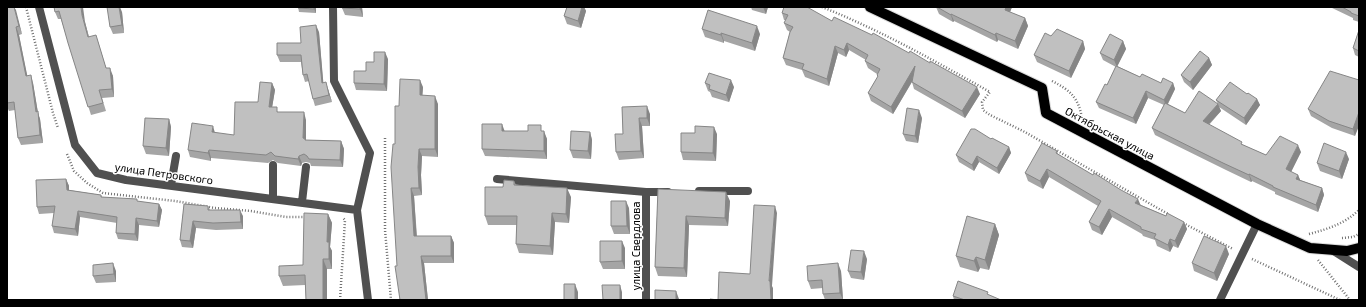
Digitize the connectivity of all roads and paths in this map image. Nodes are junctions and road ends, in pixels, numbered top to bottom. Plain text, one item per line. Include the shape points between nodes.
1 (39, 7) edge
2 (333, 7) edge
3 (822, 7) edge
4 (870, 7) edge
5 (1045, 78) dead end
6 (1082, 120) dead end
7 (385, 138) dead end
8 (176, 156) dead end
9 (273, 165) dead end
10 (306, 167) dead end
11 (497, 179) dead end
12 (171, 185) junction
13 (748, 191) dead end
14 (646, 192) junction
15 (677, 192) edge
16 (693, 192) edge
17 (273, 199) junction
18 (302, 202) junction
19 (357, 210) junction
20 (1359, 210) edge
21 (1172, 216) edge
22 (1179, 220) edge
23 (1257, 224) junction
24 (1303, 232) dead end
25 (1309, 234) junction
26 (1359, 234) edge
27 (1316, 236) dead end
28 (1341, 238) dead end
29 (1310, 248) junction
30 (1359, 248) edge
31 (1331, 250) junction
32 (1242, 254) junction
33 (1359, 267) edge
34 (368, 300) edge
35 (391, 300) edge
36 (646, 300) edge
37 (1220, 300) edge
38 (1340, 300) edge
39 (1350, 300) edge

1 - 12 street, улица Петровского via 75,145 97,173 126,180
2 - 19 street via 334,80 370,153
3 - 21 path via 854,20 990,92 982,102 983,110 990,116 1023,130
4 - 23 main road, Октябрьская улица via 1042,88 1046,112
5 - 6 path via 1066,89 1078,103
7 - 35 path via 385,230
8 - 12 street
9 - 17 street
10 - 18 street
11 - 14 street
12 - 17 street, улица Петровского
13 - 16 street
14 - 15 street
14 - 36 street, улица Свердлова
17 - 18 street, улица Петровского
18 - 19 street, улица Петровского
19 - 34 street
20 - 25 path via 1351,218 1331,229
22 - 32 path
23 - 29 main road, Октябрьская улица
23 - 32 street
24 - 25 path
25 - 27 path
26 - 28 path
29 - 31 main road, Октябрьская улица
29 - 39 path
30 - 31 main road, Октябрьская улица via 1346,251
31 - 33 street
32 - 37 street
32 - 38 path

